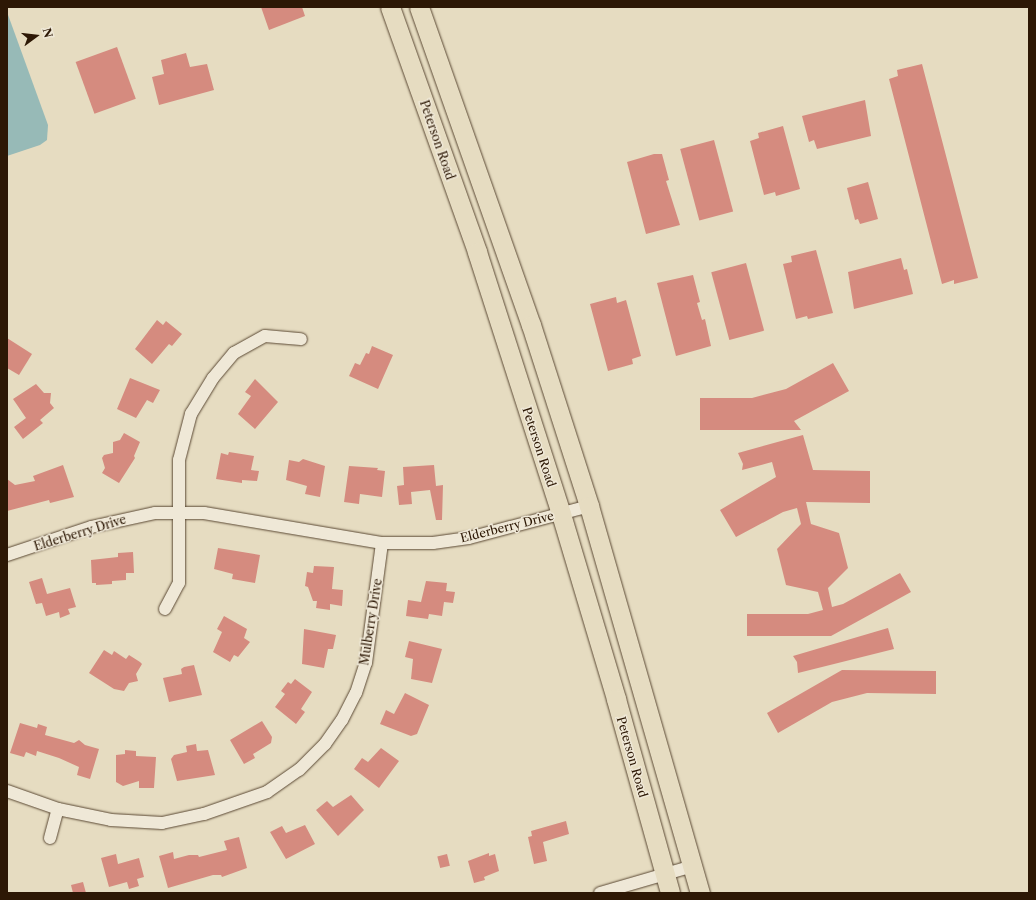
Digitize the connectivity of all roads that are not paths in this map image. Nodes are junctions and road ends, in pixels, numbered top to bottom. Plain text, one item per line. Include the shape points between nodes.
1 (390, 7) edge
2 (419, 7) edge
3 (301, 339) dead end
4 (589, 506) junction
5 (178, 513) junction
6 (561, 514) junction
7 (382, 543) junction
8 (7, 556) edge
9 (165, 609) dead end
10 (7, 791) edge
11 (58, 809) junction
12 (50, 838) dead end
13 (693, 866) junction
14 (668, 884) edge
15 (600, 893) edge
16 (700, 893) edge

1 - 6 main road, Peterson Road via 477,252
2 - 4 main road via 531,325
3 - 5 street via 265,336 255,340 234,353 213,378 191,414 183,435 179,460
4 - 6 street, Elderberry Drive
4 - 13 main road
5 - 7 street via 204,513
5 - 8 street, Elderberry Drive via 155,513 127,518
5 - 9 street via 178,583
6 - 7 street, Elderberry Drive via 469,538 433,543
6 - 14 main road, Peterson Road
7 - 11 street, Mulberry Drive via 366,663 356,693 342,720 325,744 299,770 267,792 236,805 162,823 111,820
10 - 11 street, Mulberry Drive
11 - 12 street
13 - 14 street
13 - 16 main road
14 - 15 street

